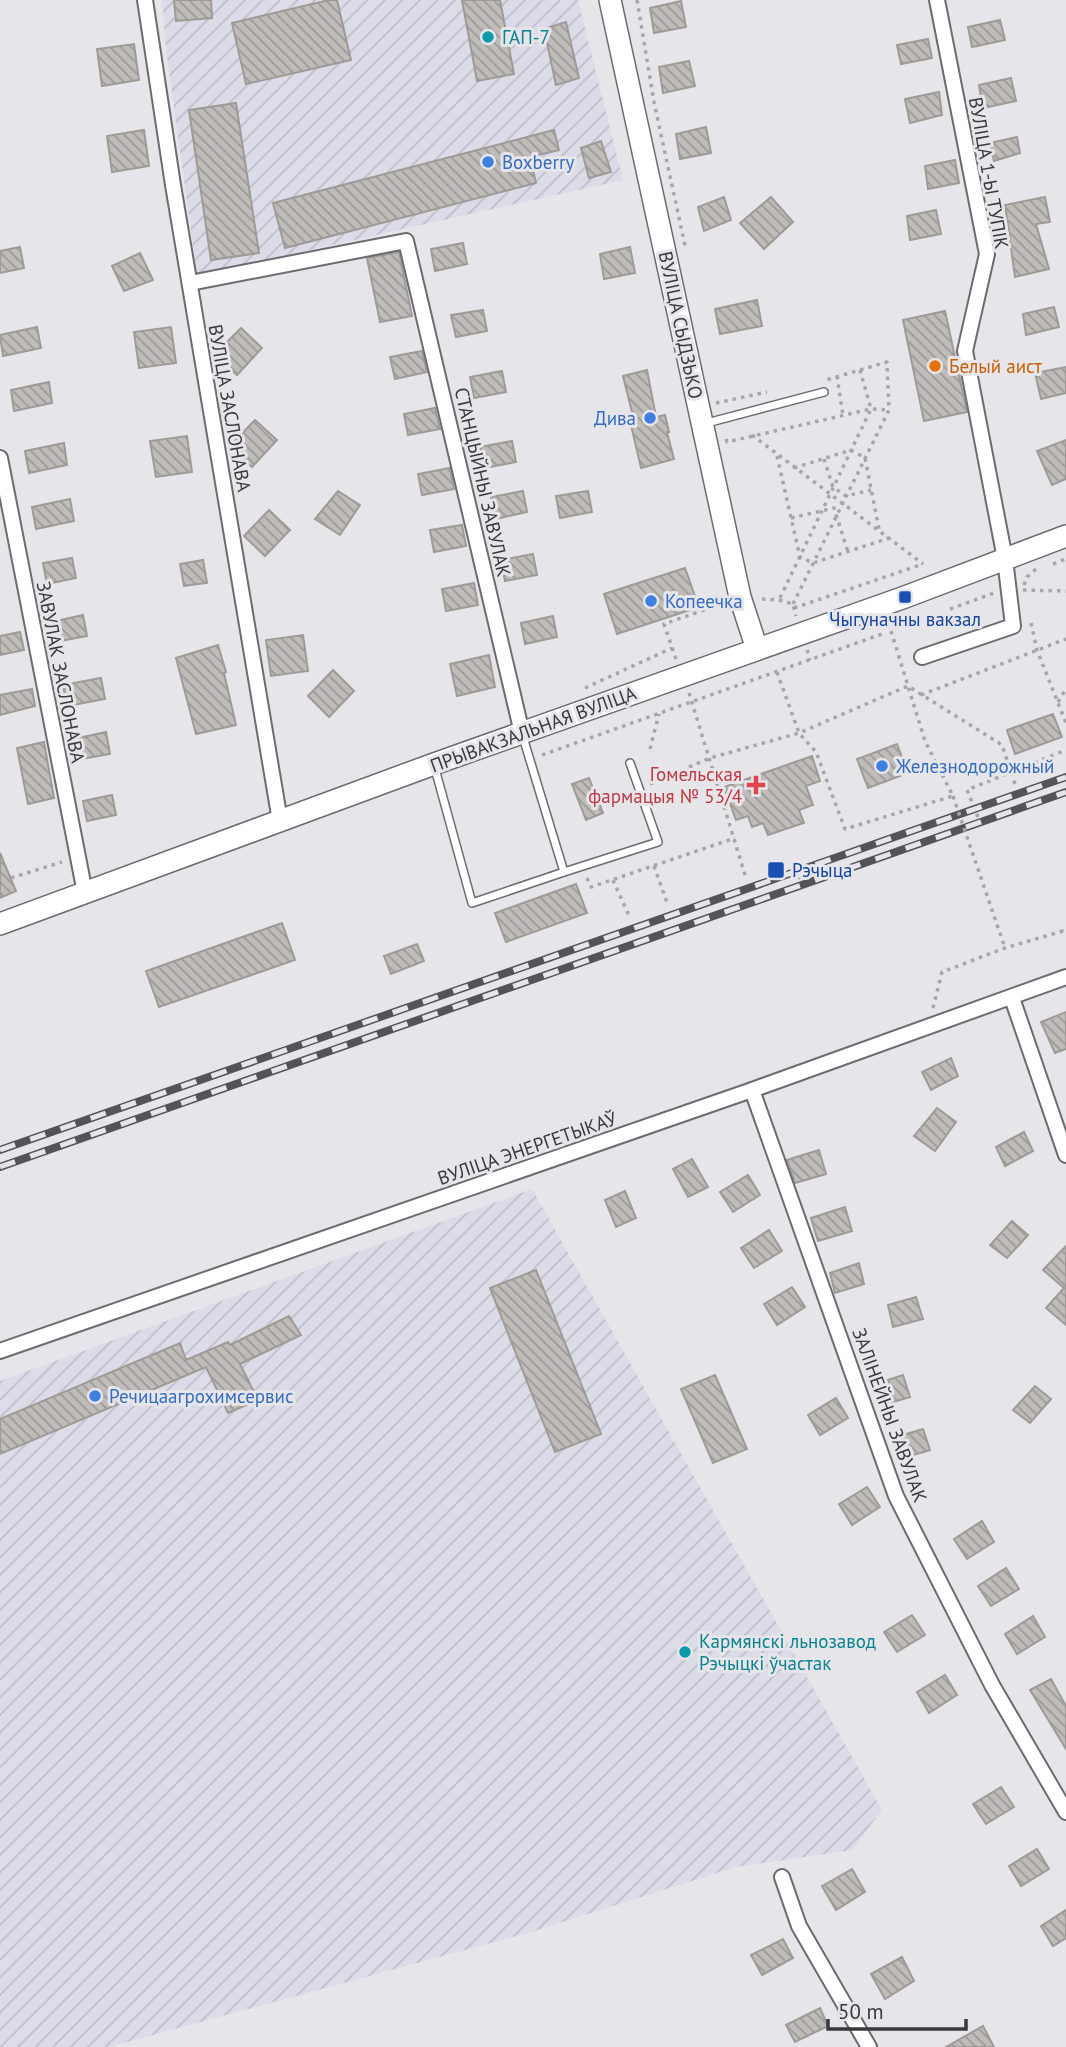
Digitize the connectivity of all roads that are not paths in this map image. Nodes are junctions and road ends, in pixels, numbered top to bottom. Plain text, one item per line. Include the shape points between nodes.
1 (145, 0) edge
2 (610, 0) edge
3 (937, 0) edge
4 (190, 283) junction
5 (824, 392) dead end
6 (711, 421) junction
7 (0, 458) edge
8 (1066, 536) edge
9 (1004, 559) junction
10 (757, 649) junction
11 (922, 657) dead end
12 (522, 733) junction
13 (631, 763) dead end
14 (434, 764) junction
15 (280, 821) junction
16 (564, 873) junction
17 (85, 893) junction
18 (0, 924) edge
19 (1066, 977) edge
20 (1012, 998) junction
21 (752, 1090) junction
22 (1066, 1154) edge
23 (0, 1352) edge
24 (1066, 1812) edge
25 (782, 1877) dead end
26 (869, 2047) edge

1 - 4 street, ВУЛІЦА ЗАСЛОНАВА
2 - 6 main road, ВУЛІЦА СЫДЗЬКО
3 - 9 street, ВУЛІЦА 1-Ы ТУПІК via 987,254 965,351
4 - 12 street, СТАНЦЫЙНЫ ЗАВУЛАК via 406,241
4 - 15 street, ВУЛІЦА ЗАСЛОНАВА
5 - 6 lane
6 - 10 main road, ВУЛІЦА СЫДЗЬКО via 740,597
7 - 17 street, ЗАВУЛАК ЗАСЛОНАВА
8 - 9 main road, ПРЫВАКЗАЛЬНАЯ ВУЛІЦА
9 - 10 main road, ПРЫВАКЗАЛЬНАЯ ВУЛІЦА
9 - 11 street, ВУЛІЦА 1-Ы ТУПІК via 1013,626
10 - 12 main road, ПРЫВАКЗАЛЬНАЯ ВУЛІЦА
12 - 14 main road, ПРЫВАКЗАЛЬНАЯ ВУЛІЦА
12 - 16 lane
13 - 16 lane via 658,842
14 - 15 main road, ПРЫВАКЗАЛЬНАЯ ВУЛІЦА
14 - 16 lane via 472,903
15 - 17 main road, ПРЫВАКЗАЛЬНАЯ ВУЛІЦА
17 - 18 main road, ПРЫВАКЗАЛЬНАЯ ВУЛІЦА
19 - 20 street, ВУЛІЦА ЭНЕРГЕТЫКАЎ
20 - 21 street, ВУЛІЦА ЭНЕРГЕТЫКАЎ
20 - 22 street
21 - 23 street, ВУЛІЦА ЭНЕРГЕТЫКАЎ
21 - 24 street, ЗАЛІНЕЙНЫ ЗАВУЛАК via 897,1496 992,1685
25 - 26 street via 799,1926

